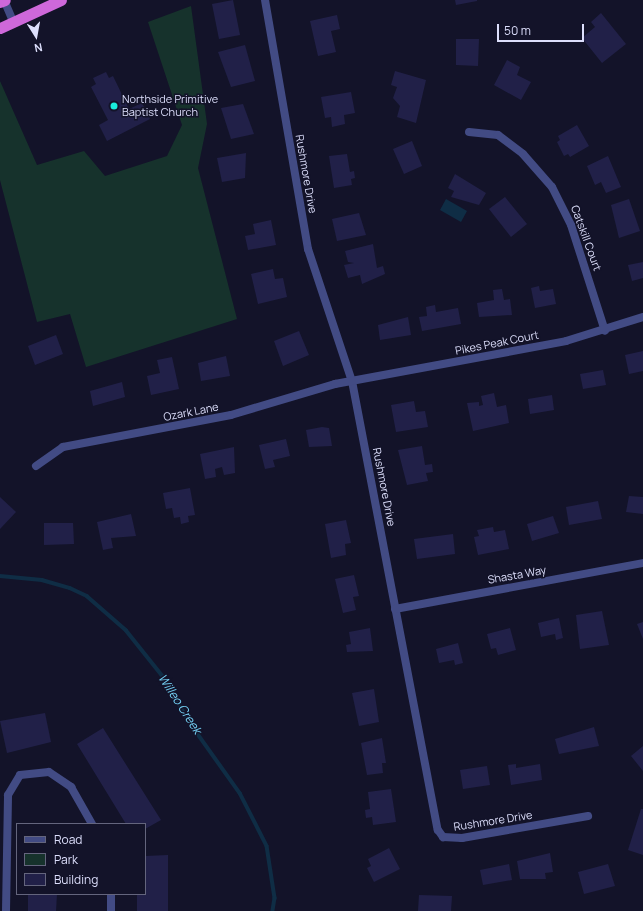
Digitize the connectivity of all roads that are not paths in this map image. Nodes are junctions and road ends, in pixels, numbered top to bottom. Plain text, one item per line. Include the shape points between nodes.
1 (4, 0) edge
2 (62, 0) edge
3 (265, 0) edge
4 (0, 2) edge
5 (13, 22) junction
6 (0, 28) edge
7 (469, 132) dead end
8 (643, 317) edge
9 (605, 331) junction
10 (352, 381) junction
11 (36, 466) dead end
12 (643, 563) edge
13 (395, 608) junction
14 (588, 816) dead end
15 (91, 823) edge
16 (111, 895) edge
17 (6, 911) edge
18 (111, 911) edge

1 - 4 highway
1 - 5 street
2 - 5 highway
3 - 10 street, Rushmore Drive via 308,249
5 - 6 highway
7 - 9 street, Catskill Court via 498,135 523,154 552,187 572,225
8 - 9 street, Pikes Peak Court
9 - 10 street, Pikes Peak Court
10 - 11 street, Ozark Lane via 231,415 63,447
10 - 13 street, Rushmore Drive
12 - 13 street, Shasta Way
13 - 14 street, Rushmore Drive via 435,821 443,837 462,838
15 - 17 street via 71,787 49,772 20,775 8,795
16 - 18 street

